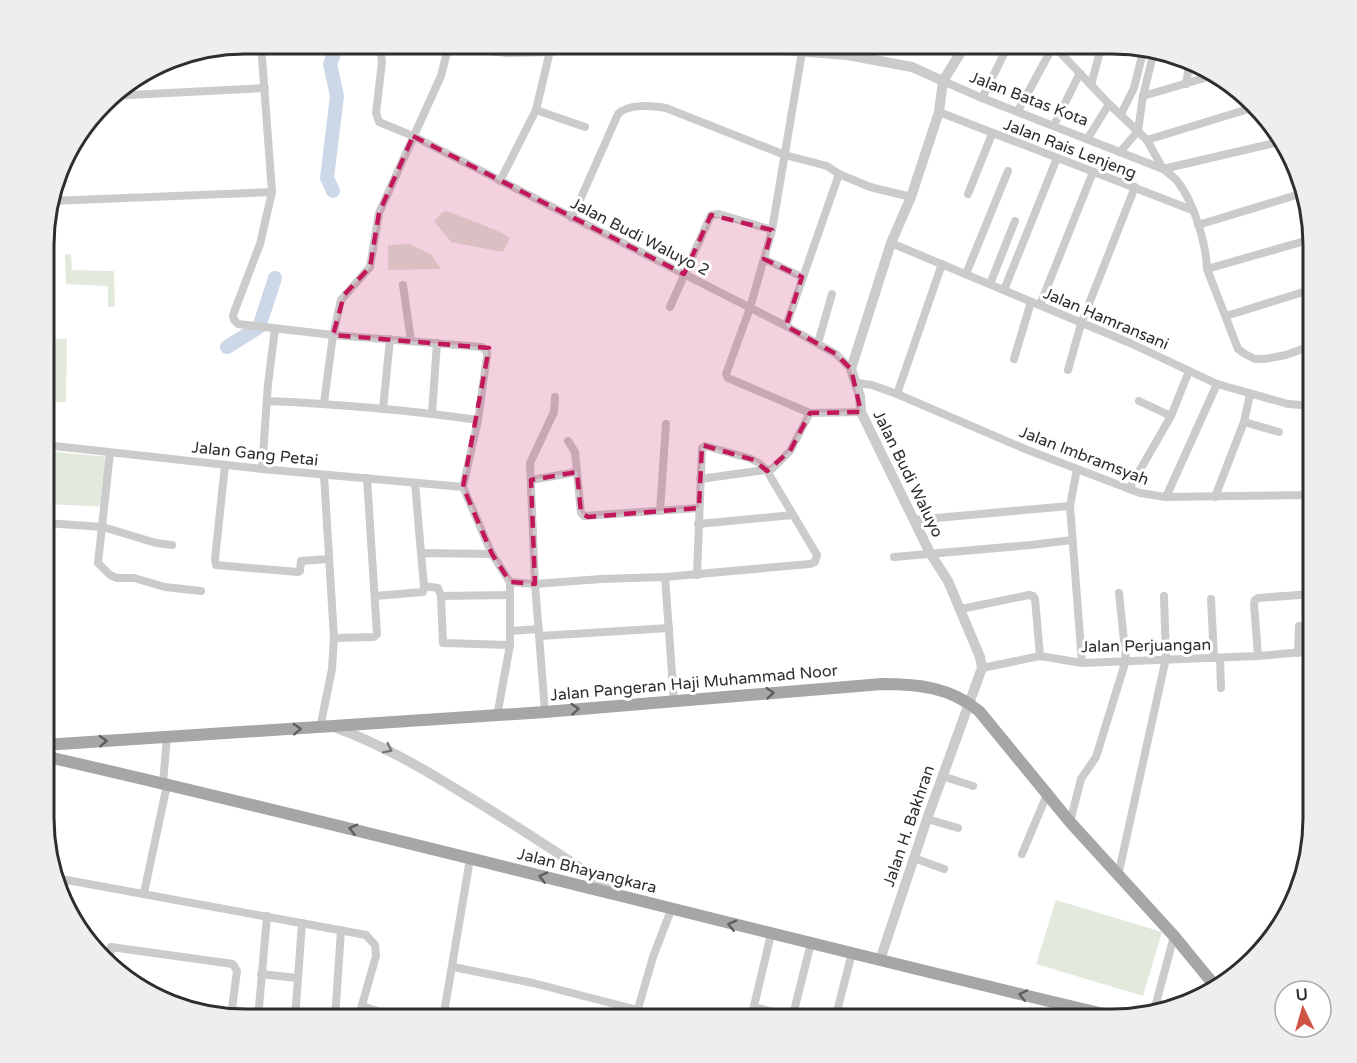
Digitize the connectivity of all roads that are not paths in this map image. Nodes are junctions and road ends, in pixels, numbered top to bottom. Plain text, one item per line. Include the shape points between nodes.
1 (262, 54) edge
2 (381, 54) edge
3 (446, 54) edge
4 (549, 54) edge
5 (803, 54) edge
6 (864, 54) edge
7 (960, 54) edge
8 (1004, 54) edge
9 (1049, 54) edge
10 (1064, 54) edge
11 (1099, 54) edge
12 (1142, 57) edge
13 (1152, 59) edge
14 (1188, 70) edge
15 (1080, 73) junction
16 (1204, 78) edge
17 (943, 81) junction
18 (1186, 84) junction
19 (1091, 85) junction
20 (265, 88) junction
21 (126, 95) edge
22 (1143, 96) junction
23 (982, 98) junction
24 (1109, 104) junction
25 (537, 110) junction
26 (1247, 110) edge
27 (1018, 111) junction
28 (939, 112) junction
29 (1121, 114) junction
30 (1054, 125) junction
31 (585, 127) dead end
32 (1138, 128) junction
33 (992, 134) junction
34 (413, 136) junction
35 (1088, 138) junction
36 (1148, 139) junction
37 (1273, 143) edge
38 (1120, 153) junction
39 (785, 155) junction
40 (1057, 158) junction
41 (1163, 169) junction
42 (1008, 171) dead end
43 (1093, 172) junction
44 (839, 174) junction
45 (500, 181) junction
46 (1135, 188) junction
47 (272, 192) junction
48 (968, 194) dead end
49 (1296, 195) edge
50 (911, 197) junction
51 (60, 201) edge
52 (1192, 210) junction
53 (572, 218) junction
54 (1015, 221) dead end
55 (1198, 225) junction
56 (772, 230) junction
57 (1303, 242) edge
58 (891, 243) junction
59 (764, 260) junction
60 (942, 264) junction
61 (1207, 269) junction
62 (684, 274) junction
63 (966, 274) junction
64 (802, 277) junction
65 (990, 284) junction
66 (403, 285) dead end
67 (1005, 290) junction
68 (1303, 292) edge
69 (832, 294) dead end
70 (1031, 302) junction
71 (1040, 305) junction
72 (670, 307) dead end
73 (750, 308) junction
74 (1226, 316) junction
75 (1081, 324) junction
76 (786, 326) junction
77 (275, 329) junction
78 (333, 335) junction
79 (390, 339) junction
80 (411, 341) junction
81 (437, 343) junction
82 (819, 344) junction
83 (1303, 348) edge
84 (1014, 359) dead end
85 (851, 369) junction
86 (1068, 370) dead end
87 (1189, 371) junction
88 (857, 383) junction
89 (1217, 384) junction
90 (897, 394) junction
91 (1250, 394) junction
92 (555, 397) dead end
93 (267, 401) junction
94 (1140, 401) dead end
95 (324, 403) junction
96 (1303, 405) edge
97 (383, 409) junction
98 (861, 412) junction
99 (432, 413) junction
100 (810, 413) junction
101 (1171, 416) junction
102 (478, 420) junction
103 (1244, 422) junction
104 (666, 424) dead end
105 (1279, 432) dead end
106 (568, 441) dead end
107 (54, 446) edge
108 (110, 453) junction
109 (225, 465) junction
110 (262, 469) junction
111 (1077, 469) junction
112 (767, 471) junction
113 (577, 472) junction
114 (324, 475) junction
115 (367, 478) junction
116 (700, 479) junction
117 (531, 480) junction
118 (415, 483) junction
119 (463, 487) junction
120 (1128, 489) junction
121 (1303, 495) edge
122 (1166, 497) junction
123 (1215, 497) junction
124 (1070, 506) junction
125 (699, 508) junction
126 (660, 511) junction
127 (793, 515) junction
128 (913, 520) junction
129 (54, 524) edge
130 (698, 524) junction
131 (103, 527) junction
132 (1072, 540) junction
133 (172, 545) dead end
134 (421, 553) junction
135 (930, 553) junction
136 (492, 554) junction
137 (894, 557) dead end
138 (328, 559) junction
139 (697, 575) junction
140 (665, 577) junction
141 (510, 582) junction
142 (535, 584) junction
143 (424, 585) junction
144 (201, 591) dead end
145 (1119, 593) dead end
146 (510, 595) junction
147 (1303, 595) edge
148 (375, 596) junction
149 (441, 596) junction
150 (1164, 596) dead end
151 (1211, 600) dead end
152 (961, 609) junction
153 (1299, 626) dead end
154 (669, 628) junction
155 (510, 631) junction
156 (540, 632) junction
157 (334, 638) junction
158 (510, 645) junction
159 (1303, 652) edge
160 (1298, 653) junction
161 (1040, 656) junction
162 (1258, 656) junction
163 (1166, 658) junction
164 (1217, 658) junction
165 (1126, 660) junction
166 (1082, 663) junction
167 (982, 668) junction
168 (1221, 688) dead end
169 (675, 701) junction
170 (969, 702) junction
171 (545, 712) junction
172 (497, 716) junction
173 (372, 724) junction
174 (334, 727) junction
175 (320, 728) junction
176 (167, 737) junction
177 (368, 739) junction
178 (54, 744) edge
179 (54, 758) edge
180 (942, 777) junction
181 (165, 784) junction
182 (973, 786) dead end
183 (1048, 792) junction
184 (927, 819) junction
185 (1070, 822) junction
186 (958, 828) dead end
187 (1022, 854) dead end
188 (914, 858) junction
189 (470, 859) junction
190 (945, 869) dead end
191 (584, 870) junction
192 (1118, 876) junction
193 (65, 880) edge
194 (573, 885) junction
195 (144, 893) junction
196 (625, 898) junction
197 (671, 910) junction
198 (267, 916) junction
199 (302, 923) junction
200 (341, 930) junction
201 (771, 934) junction
202 (1174, 936) junction
203 (811, 943) junction
204 (110, 953) edge
205 (852, 953) junction
206 (880, 960) junction
207 (453, 968) junction
208 (261, 974) junction
209 (297, 978) junction
210 (1211, 981) edge
211 (1156, 1003) edge
212 (363, 1006) junction
213 (754, 1007) joint
214 (232, 1009) edge
215 (258, 1009) edge
216 (295, 1009) edge
217 (336, 1009) edge
218 (362, 1009) edge
219 (371, 1009) edge
220 (445, 1009) edge
221 (634, 1009) edge
222 (638, 1009) edge
223 (761, 1009) edge
224 (797, 1009) edge
225 (838, 1009) edge
226 (1084, 1009) edge

1 - 20 street
2 - 34 street, Jalan Budi Waluyo 2 via 377,119
3 - 34 street via 441,76
4 - 25 street
5 - 39 street
6 - 17 street, Jalan Batas Kota via 912,67
7 - 17 street
8 - 23 street
9 - 27 street
10 - 15 street
11 - 19 street
12 - 29 street via 1134,88
13 - 22 street
14 - 18 street
15 - 19 street
15 - 30 street
16 - 18 street
17 - 23 street, Jalan Batas Kota
17 - 28 street
18 - 22 street
19 - 24 street
20 - 21 street
20 - 47 street
22 - 32 street
23 - 27 street, Jalan Batas Kota
24 - 29 street
24 - 35 street
25 - 31 street
25 - 45 street
26 - 36 street
27 - 30 street, Jalan Batas Kota
28 - 33 street, Jalan Rais Lenjeng
28 - 50 street
29 - 32 street
30 - 35 street, Jalan Batas Kota
32 - 36 street
32 - 38 street
33 - 40 street, Jalan Rais Lenjeng
33 - 48 street
34 - 45 street, Jalan Budi Waluyo 2
34 - 78 street via 379,213 370,267 344,295
35 - 38 street, Jalan Batas Kota
36 - 41 street
37 - 41 street
38 - 41 street, Jalan Batas Kota
39 - 44 street via 822,164
39 - 53 street via 666,108 624,109 618,114
39 - 56 street
40 - 43 street, Jalan Rais Lenjeng
40 - 67 street
41 - 52 street, Jalan Batas Kota via 1178,181
42 - 63 street
43 - 46 street, Jalan Rais Lenjeng
43 - 71 street
44 - 50 street
44 - 64 street
45 - 53 street, Jalan Budi Waluyo 2
46 - 52 street, Jalan Rais Lenjeng
46 - 75 street
47 - 51 street
47 - 77 street via 260,244 233,318 238,324
49 - 55 street
50 - 58 street
52 - 55 street, Jalan Batas Kota
53 - 62 street, Jalan Budi Waluyo 2
54 - 65 street
55 - 61 street, Jalan Batas Kota
56 - 59 street
56 - 62 street via 719,214 711,216
57 - 61 street
58 - 60 street, Jalan Hamransani
58 - 85 street
59 - 64 street
59 - 73 street
60 - 63 street, Jalan Hamransani
60 - 90 street
61 - 74 street, Jalan Batas Kota
62 - 72 street
62 - 73 street, Jalan Budi Waluyo 2
63 - 65 street, Jalan Hamransani
64 - 76 street
65 - 67 street, Jalan Hamransani
66 - 80 street
67 - 70 street, Jalan Hamransani
68 - 74 street
69 - 82 street
70 - 71 street, Jalan Hamransani
70 - 84 street
71 - 75 street, Jalan Hamransani
73 - 76 street, Jalan Budi Waluyo 2
73 - 100 street via 726,372 728,378
74 - 83 street, Jalan Batas Kota via 1238,349 1255,359 1275,358
75 - 86 street
75 - 87 street, Jalan Hamransani
76 - 82 street, Jalan Budi Waluyo 2
77 - 78 street
77 - 93 street
78 - 79 street
78 - 95 street
79 - 80 street
79 - 97 street
80 - 81 street
81 - 99 street
81 - 102 street via 482,347 487,352
82 - 85 street, Jalan Budi Waluyo 2
85 - 88 street, Jalan Budi Waluyo
87 - 89 street, Jalan Hamransani
87 - 101 street
88 - 90 street, Jalan Imbramsyah
88 - 98 street, Jalan Budi Waluyo
89 - 91 street, Jalan Hamransani
89 - 122 street
90 - 111 street, Jalan Imbramsyah
91 - 96 street, Jalan Hamransani
91 - 103 street
92 - 117 street via 554,412 530,463
93 - 95 street
93 - 110 street
94 - 101 street
95 - 97 street
97 - 99 street
98 - 100 street
98 - 128 street, Jalan Budi Waluyo
99 - 102 street
100 - 112 street via 790,451
101 - 120 street
102 - 119 street
103 - 105 street
103 - 123 street
104 - 126 street
106 - 113 street via 575,452
107 - 108 street, Jalan Gang Petai
108 - 109 street, Jalan Gang Petai
108 - 131 street
109 - 110 street, Jalan Gang Petai
109 - 138 street via 216,565 299,572 301,561
110 - 114 street, Jalan Gang Petai
111 - 120 street, Jalan Imbramsyah
111 - 124 street
112 - 116 street
112 - 116 street via 749,458 705,446
112 - 127 street
113 - 117 street
113 - 126 street via 584,516
114 - 115 street, Jalan Gang Petai
114 - 138 street
115 - 118 street, Jalan Gang Petai
115 - 148 street
116 - 125 street
117 - 142 street
118 - 119 street, Jalan Gang Petai
118 - 134 street
119 - 136 street
120 - 122 street, Jalan Imbramsyah
121 - 123 street, Jalan Imbramsyah
122 - 123 street, Jalan Imbramsyah
124 - 128 street
124 - 132 street
125 - 126 street
125 - 130 street
127 - 130 street
127 - 139 street via 817,555 815,562
128 - 135 street, Jalan Budi Waluyo
129 - 131 street
130 - 139 street
131 - 133 street
131 - 144 street via 98,563 110,575
132 - 135 street
132 - 166 street
134 - 136 street
134 - 143 street
135 - 137 street
135 - 152 street, Jalan Budi Waluyo
136 - 141 street
138 - 157 street
139 - 140 street
140 - 142 street
140 - 154 street
141 - 142 street
141 - 146 street
142 - 156 street
143 - 148 street via 422,592
143 - 149 street via 438,588
145 - 165 street
146 - 149 street
146 - 155 street
147 - 162 street via 1255,600
148 - 157 street via 377,636
149 - 158 street via 443,643
150 - 163 street
151 - 164 street
152 - 161 street via 1033,596
152 - 167 street, Jalan Budi Waluyo
153 - 160 street
154 - 156 street
154 - 169 street
155 - 156 street
155 - 158 street
156 - 171 street
157 - 175 street
158 - 172 street
159 - 160 street, Jalan Perjuangan
160 - 162 street, Jalan Perjuangan
161 - 166 street, Jalan Perjuangan
161 - 167 street, Jalan Perjuangan
162 - 164 street, Jalan Perjuangan
163 - 164 street, Jalan Perjuangan
163 - 165 street, Jalan Perjuangan
163 - 192 street
164 - 168 street
165 - 166 street, Jalan Perjuangan
165 - 185 street via 1096,757 1081,779
167 - 170 street
169 -> 170 main road, Jalan Pangeran Haji Muhammad Noor via 913,684 936,688
171 -> 169 main road, Jalan Pangeran Haji Muhammad Noor
170 - 180 street, Jalan H. Bakhran
170 - 183 main road, Jalan Pangeran Haji Muhammad Noor
171 - 172 main road, Jalan Pangeran Haji Muhammad Noor
172 - 173 main road, Jalan Pangeran Haji Muhammad Noor
173 - 174 main road, Jalan Pangeran Haji Muhammad Noor
173 - 177 street
174 - 175 main road, Jalan Pangeran Haji Muhammad Noor
174 - 177 street
176 -> 175 main road, Jalan Pangeran Haji Muhammad Noor
178 -> 176 main road, Jalan Pangeran Haji Muhammad Noor
176 - 181 street
177 -> 191 street via 517,825
179 - 181 main road, Jalan Bhayangkara
180 - 182 street
180 - 184 street, Jalan H. Bakhran
189 -> 181 main road, Jalan Bhayangkara
181 - 195 street
183 - 185 main road, Jalan Pangeran Haji Muhammad Noor
183 - 187 street
184 - 186 street
184 - 188 street, Jalan H. Bakhran
185 - 192 main road, Jalan Pangeran Haji Muhammad Noor
188 - 190 street
188 - 206 street, Jalan H. Bakhran
194 -> 189 main road, Jalan Bhayangkara
189 - 207 street
191 - 194 street via 584,883
191 - 196 street
192 - 202 main road, Jalan Pangeran Haji Muhammad Noor
193 - 195 street
194 - 196 main road, Jalan Bhayangkara
195 - 198 street
196 - 197 main road, Jalan Bhayangkara
201 -> 197 main road, Jalan Bhayangkara
197 - 222 street
198 - 199 street
198 - 208 street
199 - 200 street
199 - 209 street
200 - 212 street via 366,935 375,947
200 - 217 street
201 - 203 main road, Jalan Bhayangkara
201 - 213 street
202 - 210 main road, Jalan Pangeran Haji Muhammad Noor
202 - 211 street
203 - 205 main road, Jalan Bhayangkara
203 - 224 street
204 - 214 street via 111,947 233,964 237,971
205 - 206 main road, Jalan Bhayangkara
205 - 225 street
226 -> 206 main road, Jalan Bhayangkara
207 - 220 street
207 - 221 street
208 - 209 street
208 - 215 street
209 - 216 street
212 - 218 street
212 - 219 street
213 - 223 street

